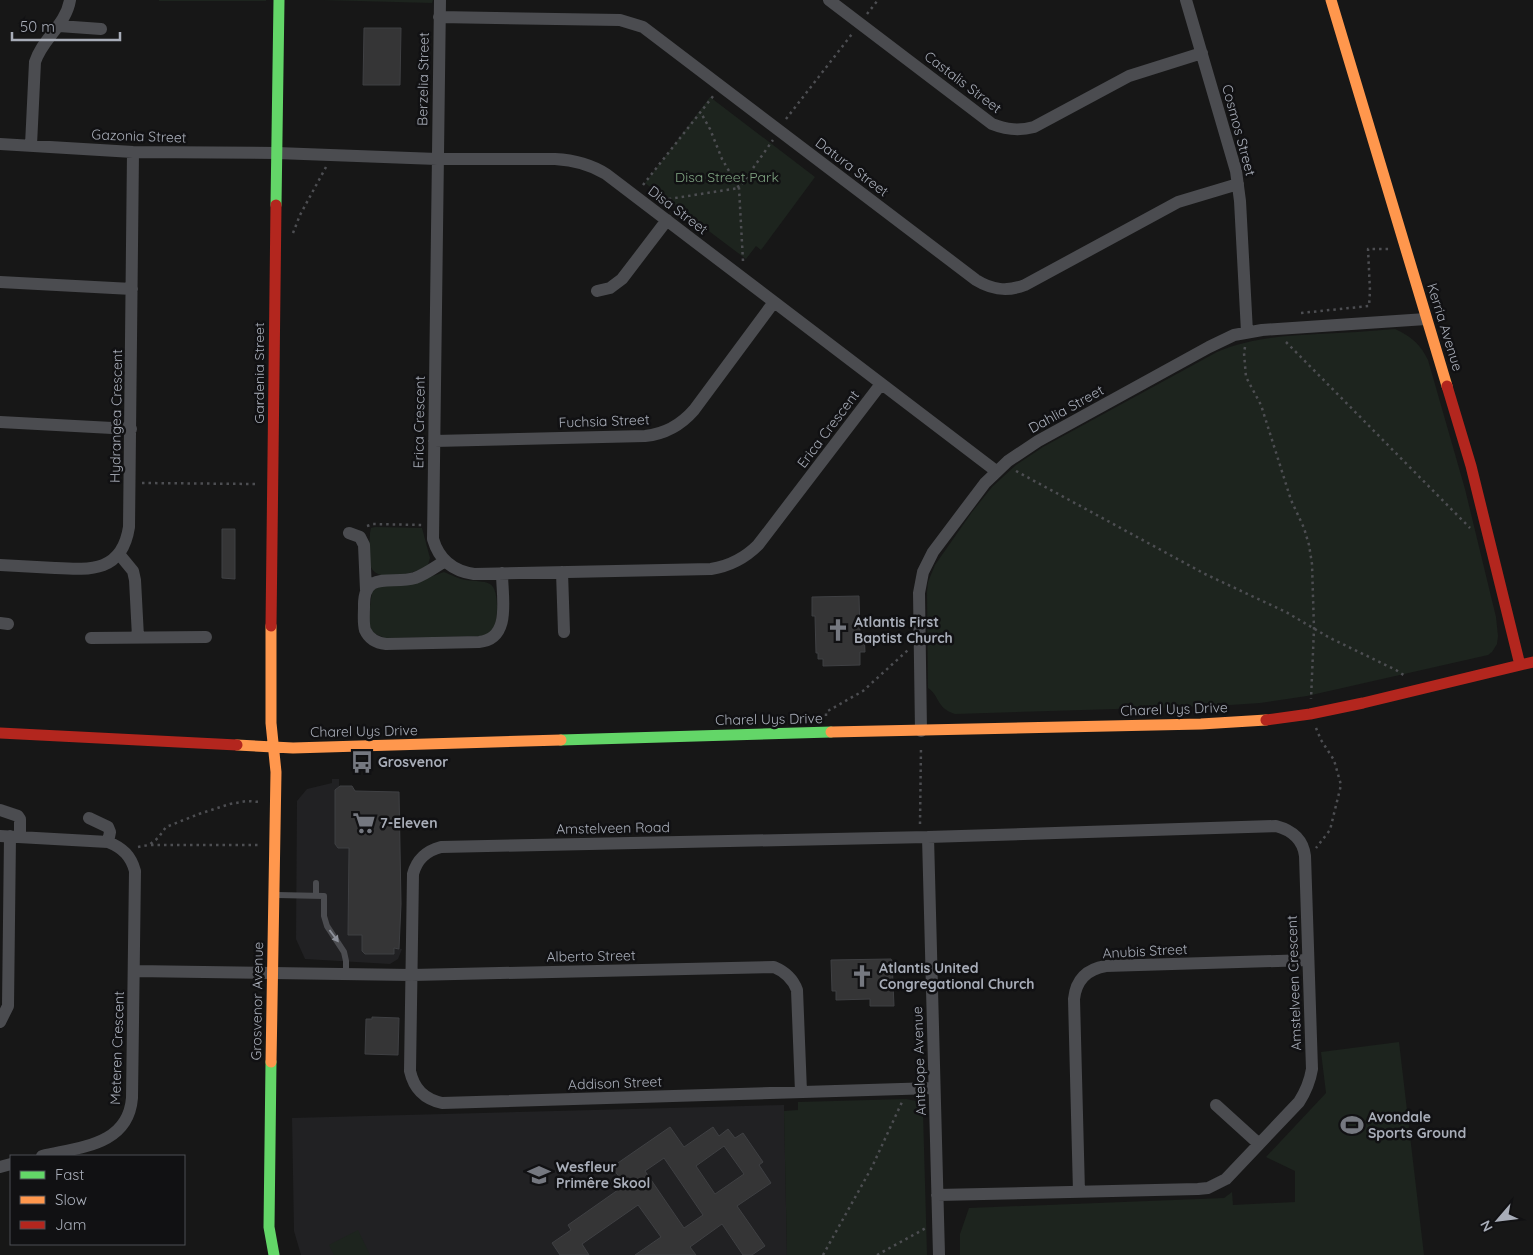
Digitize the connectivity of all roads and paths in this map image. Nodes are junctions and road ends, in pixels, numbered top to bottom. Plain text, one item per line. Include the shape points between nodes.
1 (70, 0) edge
2 (279, 0) edge
3 (440, 0) edge
4 (829, 0) edge
5 (1186, 0) edge
6 (1332, 0) edge
7 (439, 17) junction
8 (58, 26) junction
9 (101, 29) dead end
10 (1202, 53) junction
11 (720, 86) junction
12 (701, 113) junction
13 (0, 144) edge
14 (31, 145) junction
15 (133, 152) junction
16 (277, 153) junction
17 (335, 156) junction
18 (437, 159) junction
19 (1238, 184) junction
20 (634, 195) junction
21 (664, 218) junction
22 (292, 239) dead end
23 (1406, 249) junction
24 (0, 282) edge
25 (132, 289) junction
26 (598, 291) dead end
27 (774, 302) junction
28 (1297, 313) dead end
29 (1426, 319) junction
30 (1278, 329) junction
31 (1248, 332) junction
32 (881, 384) junction
33 (0, 422) edge
34 (130, 429) junction
35 (434, 441) junction
36 (1008, 461) junction
37 (996, 471) junction
38 (130, 484) junction
39 (273, 485) junction
40 (433, 524) junction
41 (1487, 532) junction
42 (349, 533) joint
43 (119, 554) junction
44 (445, 561) junction
45 (0, 565) edge
46 (562, 572) junction
47 (502, 573) junction
48 (366, 590) junction
49 (1314, 629) junction
50 (564, 632) dead end
51 (206, 637) dead end
52 (91, 638) dead end
53 (138, 638) junction
54 (919, 642) junction
55 (1533, 662) edge
56 (1520, 665) junction
57 (1422, 689) junction
58 (1310, 714) junction
59 (921, 731) junction
60 (0, 733) edge
61 (826, 733) junction
62 (274, 746) junction
63 (276, 803) junction
64 (0, 810) edge
65 (89, 818) dead end
66 (10, 836) edge
67 (924, 837) junction
68 (108, 842) junction
69 (149, 845) junction
70 (275, 846) junction
71 (1303, 847) junction
72 (122, 849) junction
73 (316, 883) dead end
74 (274, 895) junction
75 (316, 896) junction
76 (1308, 960) junction
77 (134, 971) junction
78 (272, 973) junction
79 (346, 975) junction
80 (412, 975) junction
81 (0, 1022) edge
82 (934, 1088) junction
83 (906, 1089) junction
84 (800, 1092) junction
85 (1216, 1105) dead end
86 (1259, 1144) junction
87 (46, 1155) edge
88 (1079, 1192) junction
89 (937, 1195) junction
90 (938, 1226) junction
91 (274, 1255) edge
92 (823, 1255) edge
93 (877, 1255) edge
94 (939, 1255) edge

1 - 8 street via 66,15
2 - 16 street, Gardenia Street
3 - 7 street, Berzelia Street
4 - 10 street, Castalis Street via 992,124 1011,130 1034,127 1129,76
5 - 10 street, Cosmos Street
6 - 23 street, Kerria Avenue
7 - 11 street, Datura Street via 628,21 643,27
7 - 18 street, Berzelia Street
8 - 9 street
8 - 14 street via 35,62
10 - 19 street, Cosmos Street via 1234,159
11 - 12 path
11 - 19 street, Datura Street via 976,280 998,290 1025,285 1178,202
12 - 20 path
12 - 21 path via 739,188 669,200
13 - 14 street, Gazonia Street
14 - 15 street, Gazonia Street
15 - 16 street, Gazonia Street
15 - 25 street, Hydrangea Crescent
16 - 17 street, Disa Street
16 - 39 street, Gardenia Street
17 - 18 street, Disa Street
17 - 22 path via 300,215
18 - 20 street, Disa Street via 567,159 598,169
18 - 35 street, Erica Crescent
19 - 31 street, Cosmos Street
20 - 21 street, Disa Street
21 - 26 street via 622,279 610,288
21 - 27 street, Disa Street
23 - 28 path via 1368,249 1368,306
23 - 29 street, Kerria Avenue
24 - 25 street
25 - 34 street, Hydrangea Crescent
27 - 32 street, Disa Street
27 - 35 street, Fuchsia Street via 694,410 663,432 645,436
29 - 30 street, Dahlia Street
29 - 41 street, Kerria Avenue via 1471,466
30 - 31 street, Dahlia Street
30 - 41 path via 1282,338 1468,527
31 - 36 street, Dahlia Street via 1209,346
31 - 49 path via 1244,353 1246,377 1261,405 1309,545
32 - 37 street, Disa Street
32 - 46 street, Erica Crescent via 758,545 740,560 711,569
33 - 34 street
34 - 38 street, Hydrangea Crescent
35 - 40 street, Erica Crescent
36 - 37 street, Dahlia Street
36 - 49 path via 1022,474
37 - 54 street, Dahlia Street via 927,561 918,593
38 - 39 path
38 - 43 street, Hydrangea Crescent via 128,537
39 - 62 street, Gardenia Street
40 - 42 path via 373,524
40 - 44 street, Erica Crescent via 433,539
41 - 56 street, Kerria Avenue
42 - 48 street via 360,537 364,545
43 - 45 street via 105,565 88,569
43 - 53 street via 133,571
44 - 47 street, Erica Crescent via 466,573
44 - 48 street via 415,578 378,580
46 - 47 street, Erica Crescent
46 - 50 street
47 - 48 street via 501,626 493,637 484,641 377,642 369,636 364,625
49 - 57 path via 1396,670
49 - 58 path
51 - 53 street
52 - 53 street
54 - 59 street, Dahlia Street
54 - 61 path via 863,691 826,712
55 - 56 street, Charel Uys Drive
56 - 57 street, Charel Uys Drive
57 - 58 street, Charel Uys Drive
58 - 59 street, Charel Uys Drive via 1201,724
58 - 71 path via 1334,760 1341,785 1330,830 1311,854
59 - 61 street, Charel Uys Drive
59 - 67 path
60 - 62 street, Charel Uys Drive
61 - 62 street, Charel Uys Drive
62 - 63 street, Grosvenor Avenue
63 - 69 path via 247,801 199,814 166,827
63 - 70 street, Grosvenor Avenue
64 - 66 street via 20,819
65 - 68 street via 108,827
66 - 68 street
66 - 81 street via 8,1006
67 - 71 street via 1276,826 1295,835
67 - 80 street, Amstelveen Road via 434,849 422,857 413,874
67 - 82 street, Antelope Avenue
68 - 72 street
69 - 70 path
69 - 72 path
70 - 74 street, Grosvenor Avenue
71 - 76 street, Amstelveen Crescent
72 - 77 street, Meteren Crescent via 135,871
73 - 75 lane
74 - 75 lane
74 - 78 street, Grosvenor Avenue
75 -> 79 lane via 324,896 326,926 344,952
76 - 86 street, Amstelveen Crescent via 1310,1078 1299,1102
76 - 88 street, Anubis Street via 1106,966 1093,969 1083,977 1076,987 1074,999
77 - 78 street
77 - 87 street, Meteren Crescent via 129,1115 120,1129 108,1138
78 - 79 street, Alberto Street
78 - 91 street, Grosvenor Avenue via 269,1227
79 - 80 street, Alberto Street
80 - 84 street, Alberto Street via 774,967 787,974 797,990
80 - 84 street, Addison Street via 410,1071 415,1086 426,1098 434,1101
82 - 83 street, Addison Street
82 - 89 street, Antelope Avenue
83 - 84 street, Addison Street
83 - 92 path via 872,1167
85 - 86 street
86 - 88 street, Amstelveen Crescent via 1226,1179 1208,1188
88 - 89 street, Amstelveen Crescent
89 - 90 street, Antelope Avenue
90 - 93 path via 928,1226
90 - 94 street, Antelope Avenue

